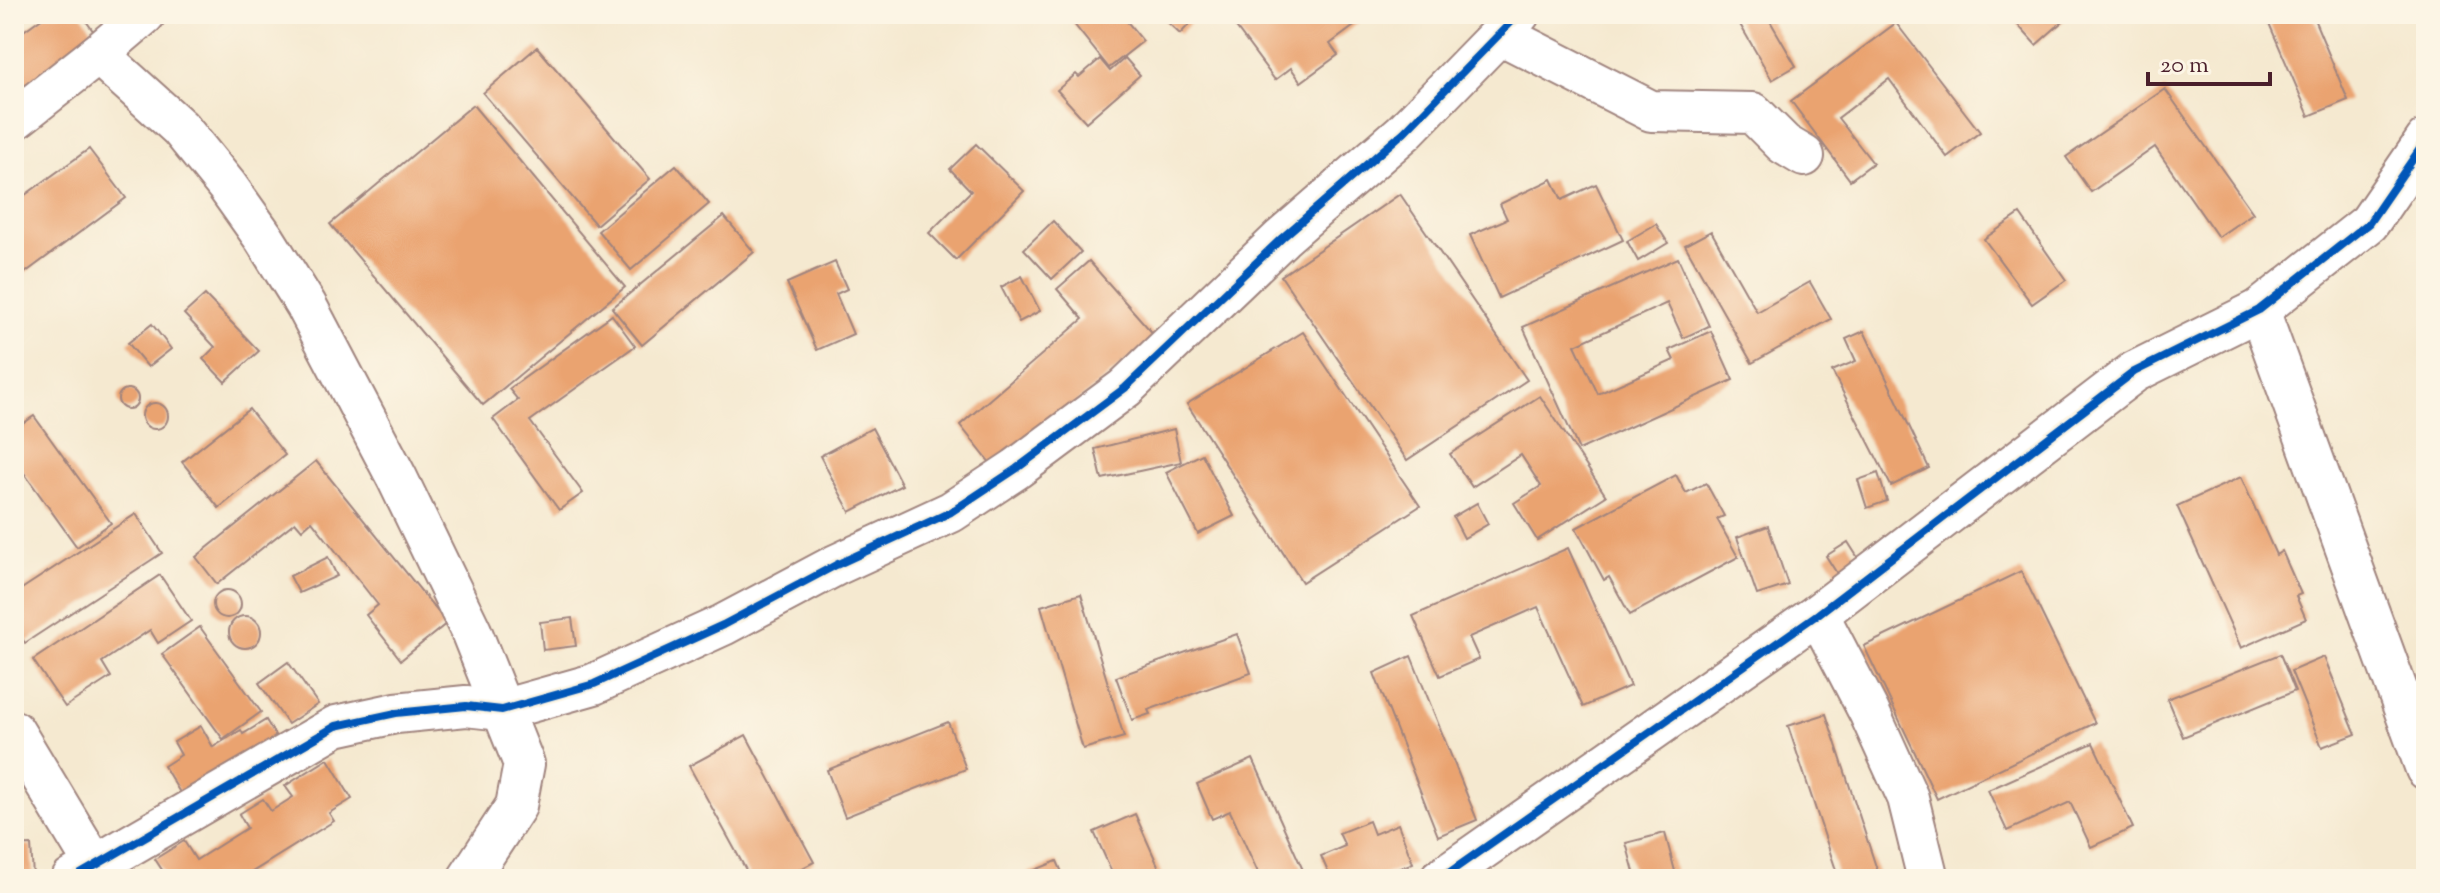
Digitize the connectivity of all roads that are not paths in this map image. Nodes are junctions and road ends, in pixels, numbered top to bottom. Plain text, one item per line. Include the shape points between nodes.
1 (145, 14) edge
2 (1510, 24) edge
3 (98, 54) junction
4 (14, 120) edge
5 (2426, 140) edge
6 (1804, 156) dead end
7 (2259, 310) junction
8 (1818, 614) junction
9 (502, 710) junction
10 (14, 731) edge
11 (2426, 769) edge
12 (91, 875) edge
13 (468, 879) edge
14 (1440, 879) edge
15 (1928, 879) edge

1 - 3 street
2 - 6 street via 1592,83 1651,111 1753,113
2 - 9 street via 1404,132 1282,238 1125,388 1016,469 951,512 642,664 594,684
3 - 4 street
3 - 9 street via 180,128 237,199 306,305 397,478 471,631
5 - 7 street via 2369,223
7 - 8 street via 2134,372
7 - 11 street
8 - 14 street
8 - 15 street via 1908,798
9 - 12 street via 466,706 336,726
9 - 13 street via 524,764 516,806
10 - 12 street

